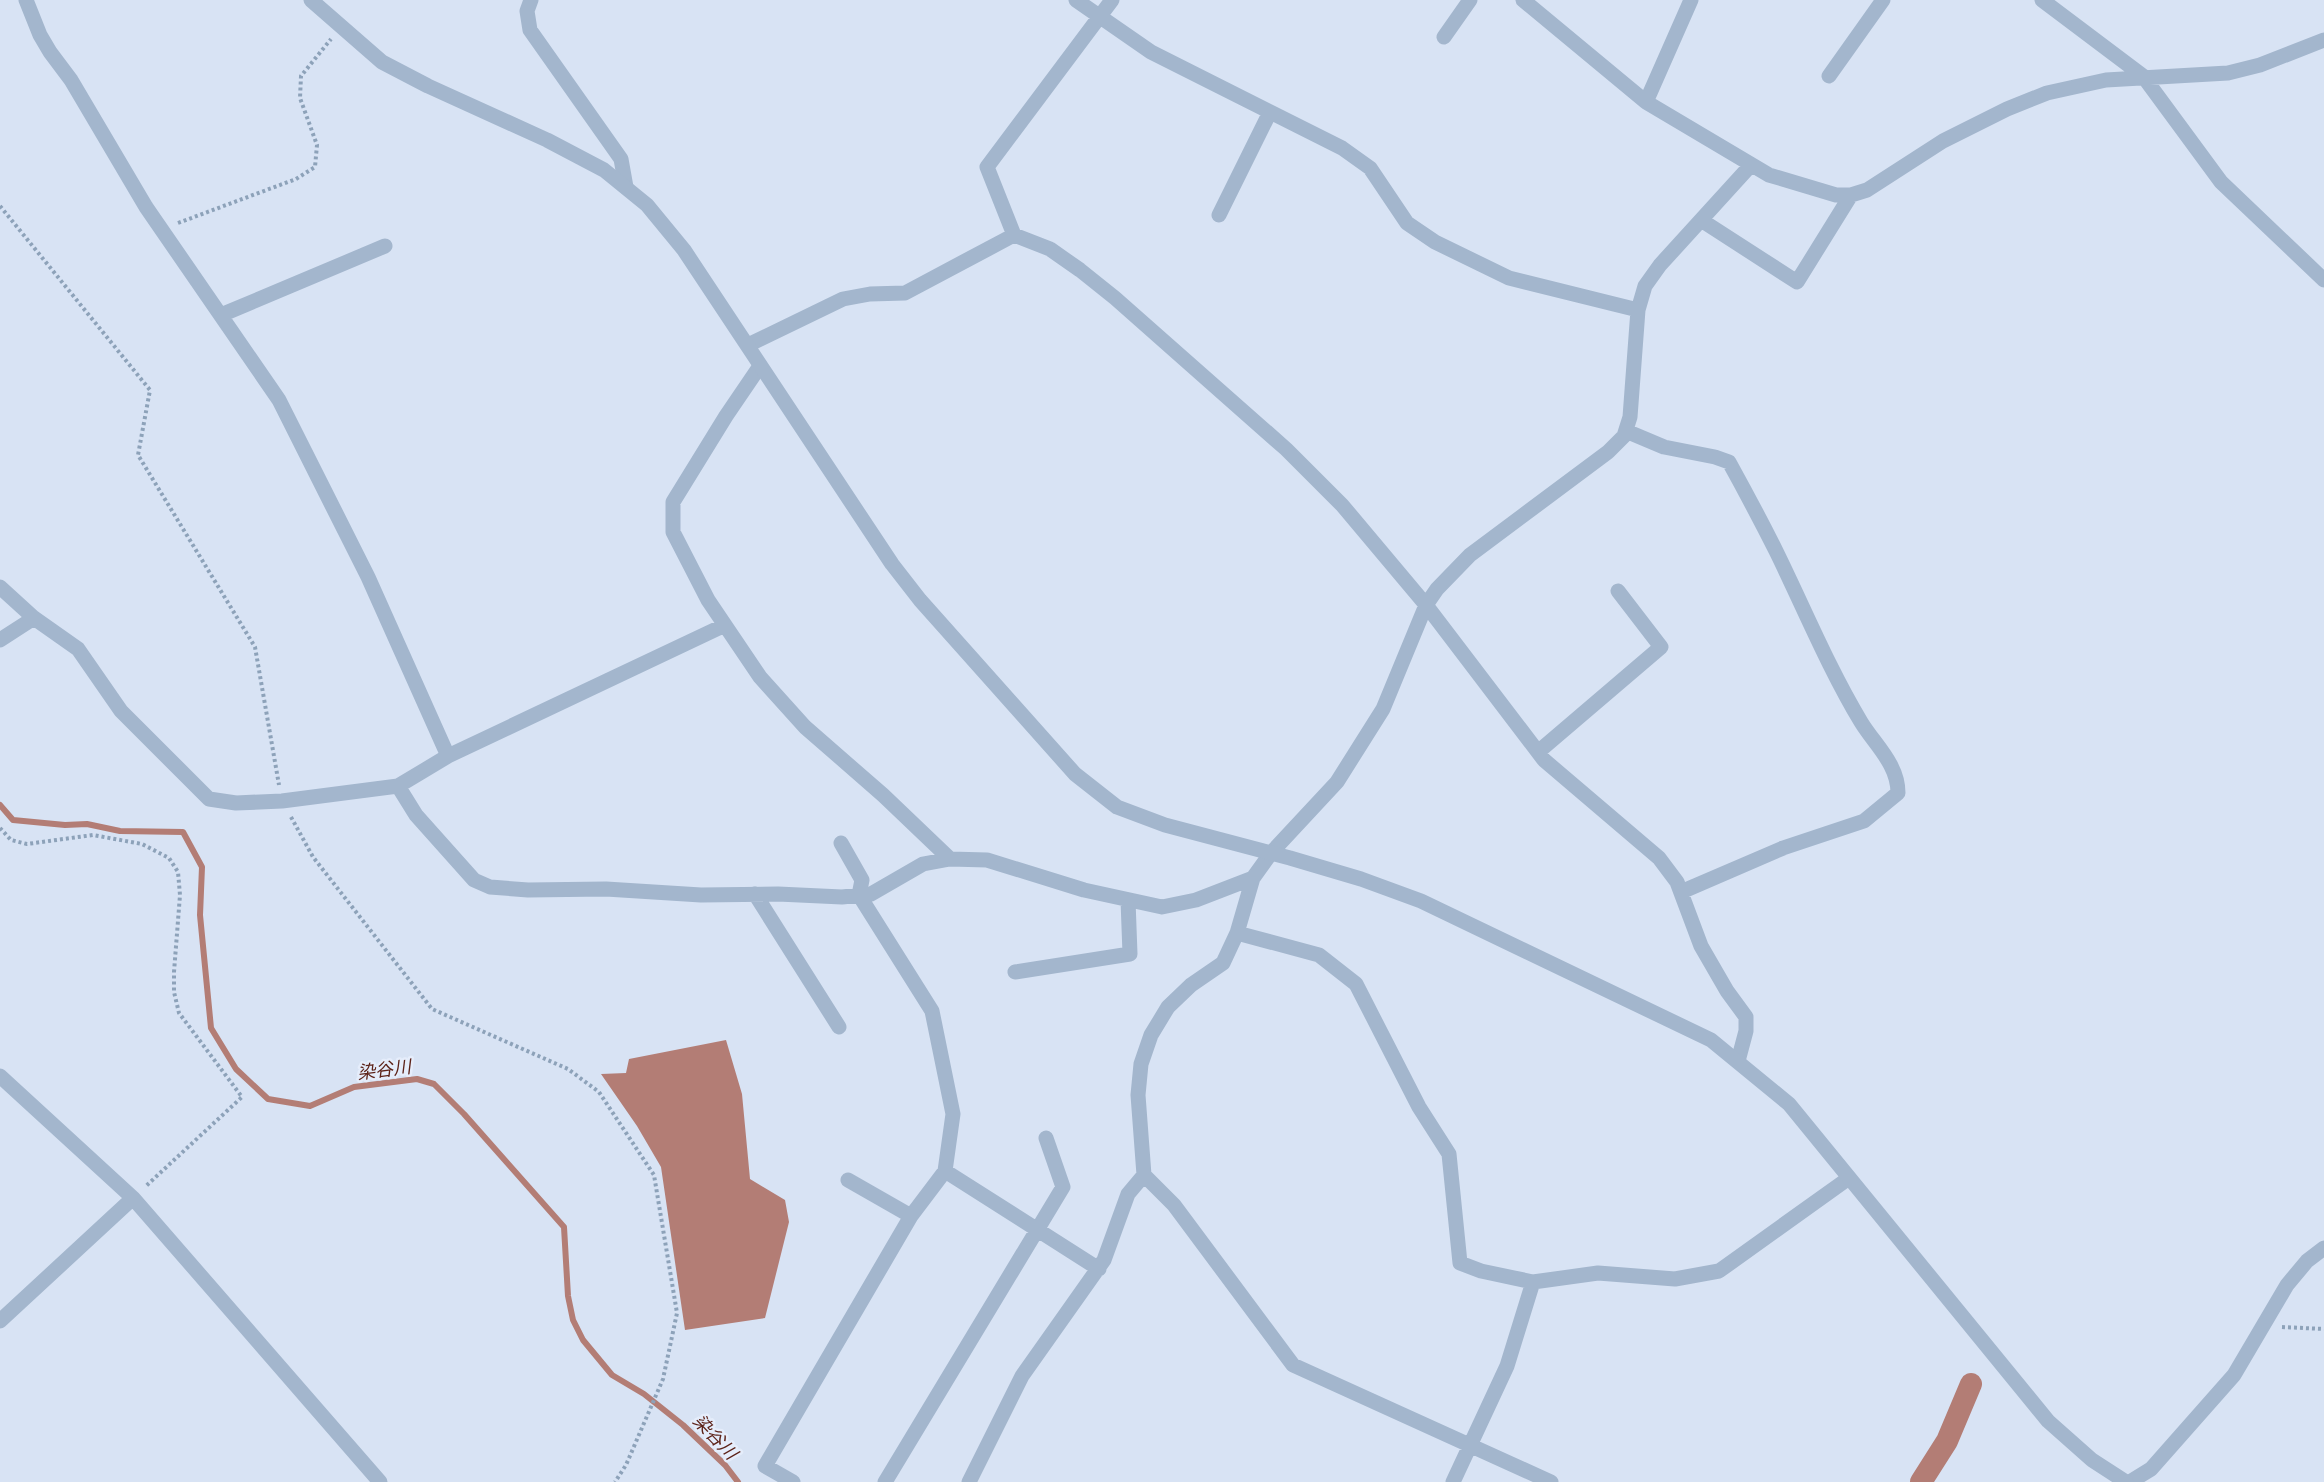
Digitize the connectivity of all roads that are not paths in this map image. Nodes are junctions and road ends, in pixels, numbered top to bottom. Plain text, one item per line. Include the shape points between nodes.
1 (26, 0) edge
2 (310, 0) edge
3 (531, 0) edge
4 (1076, 0) edge
5 (1112, 0) edge
6 (1470, 0) edge
7 (1523, 0) edge
8 (1691, 0) edge
9 (1883, 0) edge
10 (2042, 0) edge
11 (1099, 15) junction
12 (1444, 37) dead end
13 (2324, 40) edge
14 (1829, 76) dead end
15 (2144, 76) junction
16 (1646, 102) junction
17 (1270, 112) junction
18 (1751, 165) junction
19 (626, 187) junction
20 (1851, 195) junction
21 (1219, 215) dead end
22 (1701, 220) junction
23 (1014, 235) junction
24 (385, 246) dead end
25 (2324, 280) edge
26 (1638, 310) junction
27 (221, 315) junction
28 (748, 345) junction
29 (760, 366) junction
30 (1626, 431) junction
31 (0, 587) edge
32 (1618, 591) dead end
33 (1426, 605) junction
34 (34, 618) junction
35 (725, 625) junction
36 (0, 640) edge
37 (1538, 752) junction
38 (448, 756) junction
39 (398, 786) junction
40 (840, 843) dead end
41 (1271, 853) junction
42 (950, 860) junction
43 (1253, 878) junction
44 (1681, 892) junction
45 (755, 894) junction
46 (859, 896) junction
47 (1128, 900) junction
48 (1237, 933) junction
49 (1015, 972) dead end
50 (839, 1026) dead end
51 (1738, 1061) junction
52 (0, 1076) edge
53 (1046, 1138) dead end
54 (945, 1171) junction
55 (1144, 1174) junction
56 (1849, 1178) junction
57 (848, 1180) dead end
58 (133, 1198) junction
59 (911, 1216) junction
60 (1038, 1230) junction
61 (2324, 1248) edge
62 (1099, 1269) junction
63 (1533, 1282) junction
64 (0, 1321) edge
65 (1469, 1445) junction
66 (380, 1482) edge
67 (793, 1482) edge
68 (885, 1482) edge
69 (969, 1482) edge
70 (1453, 1482) edge
71 (1551, 1482) edge
72 (2128, 1482) edge

1 - 27 street via 50,52
2 - 19 street via 382,62 547,140 604,170
3 - 19 street via 527,12 531,30 621,159
4 - 11 street
5 - 11 street
6 - 12 street
7 - 16 street
8 - 16 street
9 - 14 street
10 - 15 street
11 - 17 street via 1151,52
11 - 23 street via 987,167
13 - 15 street via 2228,73
15 - 20 street via 2047,93 2007,109 1943,141 1867,190
15 - 25 street via 2221,182
16 - 18 street
17 - 21 street
17 - 26 street via 1342,148 1370,168 1407,222 1435,242 1509,278
18 - 20 street via 1822,192
18 - 22 street
19 - 28 street via 647,205 684,250
20 - 22 street via 1797,282
22 - 26 street via 1651,275
23 - 28 street via 905,293 843,299
23 - 33 street via 1050,249 1080,270 1286,449 1341,505
24 - 27 street
26 - 30 street
27 - 38 street via 279,400 368,577
28 - 29 street
29 - 35 street via 673,501 673,532
29 - 41 street via 864,524 920,600 1075,774 1118,807 1165,825
30 - 33 street via 1608,452 1470,555
30 - 44 street via 1664,447 1729,462 1842,690 1872,740 1886,755 1898,783 1899,793 1864,821 1783,848
31 - 34 street
32 - 37 street via 1662,647
33 - 37 street
33 - 41 street via 1383,709 1337,782
34 - 36 street
34 - 39 street via 78,649 121,711 209,799 236,803 282,801
35 - 38 street
35 - 42 street via 760,677 805,727
37 - 44 street via 1659,858
38 - 39 street
39 - 45 street via 416,815 474,880 490,887
40 - 46 street via 862,880
41 - 43 street
41 - 51 street via 1361,879 1421,902 1692,1030
42 - 46 street via 923,864 872,894
42 - 47 street via 987,860 1084,891
43 - 47 street via 1196,900 1162,907
43 - 48 street
44 - 51 street via 1701,946 1746,1017
45 - 46 street
45 - 50 street
46 - 54 street via 932,1011 953,1114
47 - 49 street via 1130,954
48 - 55 street via 1223,963 1168,1007 1151,1035 1141,1064 1138,1095
48 - 63 street via 1319,955 1356,984 1419,1107 1449,1154 1460,1263
51 - 56 street via 1789,1104
52 - 58 street
53 - 60 street via 1063,1187
54 - 59 street
54 - 60 street
55 - 62 street via 1128,1194
55 - 65 street via 1174,1205 1293,1365
56 - 63 street via 1719,1271 1675,1279 1598,1273
56 - 72 street via 2048,1421 2092,1461
57 - 59 street
58 - 64 street
58 - 66 street
59 - 67 street via 765,1466
60 - 62 street
60 - 68 street
61 - 72 street via 2287,1284 2234,1375 2151,1469
62 - 69 street via 1022,1376
63 - 65 street via 1507,1366
65 - 70 street
65 - 71 street

